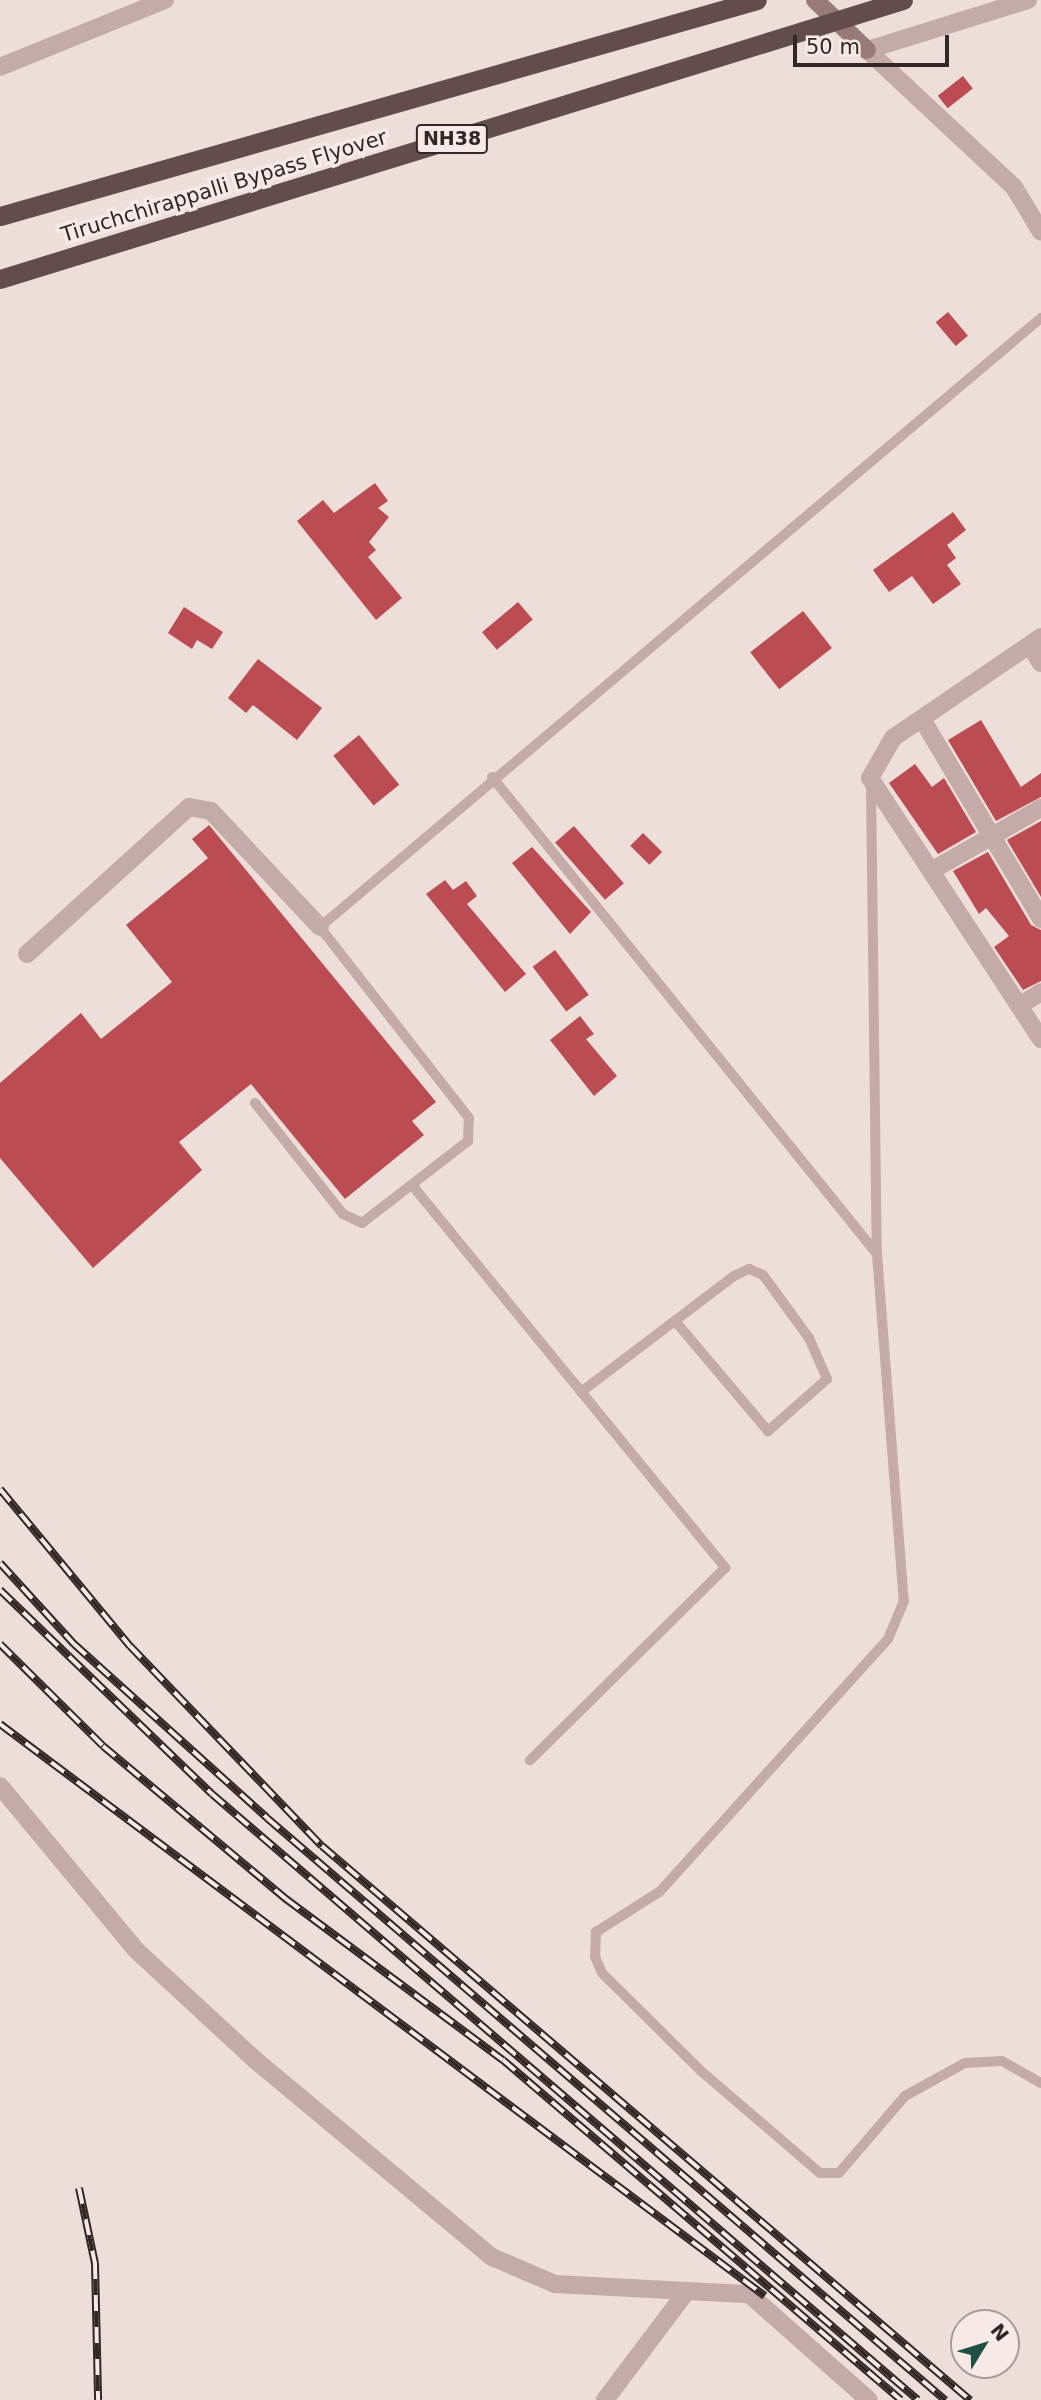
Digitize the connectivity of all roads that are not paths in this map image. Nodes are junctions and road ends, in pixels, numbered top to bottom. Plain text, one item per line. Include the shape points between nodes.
1 (164, 0) edge
2 (757, 0) edge
3 (815, 0) edge
4 (903, 0) edge
5 (1028, 0) edge
6 (867, 50) junction
7 (0, 67) edge
8 (0, 216) edge
9 (1041, 232) edge
10 (0, 279) edge
11 (1041, 318) edge
12 (1035, 641) edge
13 (1041, 663) edge
14 (922, 719) junction
15 (492, 777) junction
16 (870, 778) junction
17 (1041, 808) edge
18 (992, 838) junction
19 (931, 871) junction
20 (1041, 919) edge
21 (320, 927) junction
22 (27, 954) dead end
23 (1041, 992) edge
24 (1019, 1006) junction
25 (1041, 1039) edge
26 (255, 1103) dead end
27 (412, 1185) junction
28 (877, 1254) junction
29 (675, 1321) junction
30 (580, 1392) junction
31 (530, 1760) dead end
32 (0, 1786) edge
33 (1041, 2083) edge
34 (686, 2292) junction
35 (605, 2400) edge
36 (869, 2400) edge

1 - 7 street
2 - 8 highway, Tiruchchirappalli Bypass Flyover / NH38
3 - 6 main road
4 - 10 highway, Tiruchchirappalli Bypass Flyover / NH38, bridge
5 - 6 street
6 - 9 street via 1014,187
11 - 15 lane
12 - 13 street
12 - 14 street
14 - 16 street via 893,738
14 - 18 street
15 - 21 lane
15 - 28 lane
16 - 19 street
16 - 28 lane
17 - 18 street
18 - 19 street
18 - 20 street
19 - 24 street
21 - 22 street via 211,811 189,807
21 - 27 lane via 469,1118 468,1141
23 - 24 street
24 - 25 street
26 - 27 lane via 343,1214 362,1223
27 - 30 lane
28 - 33 lane via 904,1601 888,1639 659,1892 597,1932 595,1957 602,1972 701,2071 820,2173 839,2173 905,2096 965,2063 1002,2061
29 - 29 lane via 734,1276 757,1270 809,1338 827,1379 768,1431
29 - 30 lane
30 - 31 lane via 724,1568
32 - 34 street via 136,1950 254,2059 492,2257 555,2284
34 - 35 street
34 - 36 street via 749,2294

